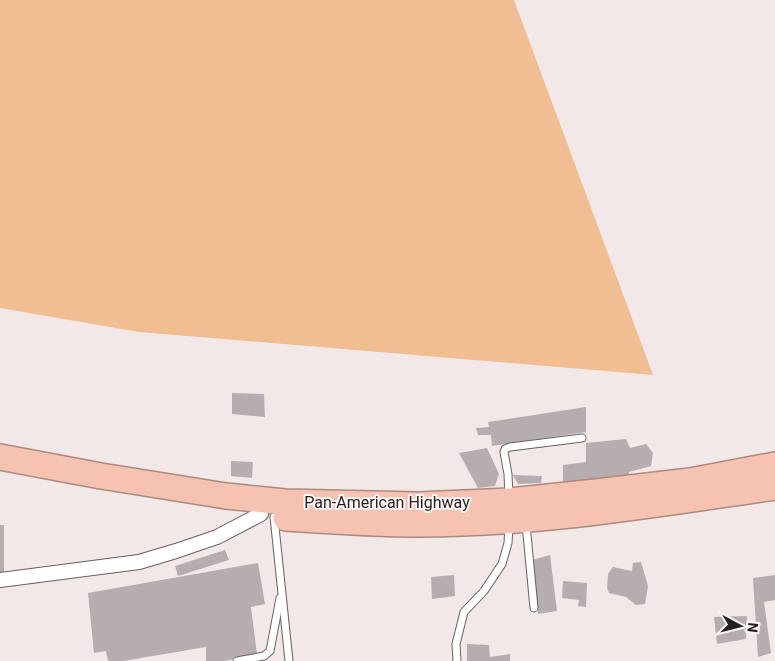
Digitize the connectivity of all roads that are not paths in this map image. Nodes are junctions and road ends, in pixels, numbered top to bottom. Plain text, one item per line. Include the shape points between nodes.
1 (582, 438) dead end
2 (0, 457) edge
3 (775, 465) edge
4 (0, 474) edge
5 (775, 487) edge
6 (515, 513) junction
7 (268, 516) junction
8 (0, 580) edge
9 (282, 590) junction
10 (534, 608) dead end
11 (237, 661) edge
12 (289, 661) edge
13 (457, 661) edge

1 - 6 lane via 505,449
2 - 6 highway, Pan-American Highway via 226,496 285,502 418,505
3 - 6 highway, Pan-American Highway via 690,481 596,492
4 - 7 highway, Pan-American Highway via 180,506
5 - 6 highway, Pan-American Highway via 616,510
6 - 7 highway, Pan-American Highway via 420,524
6 - 10 lane
6 - 13 lane via 502,564 484,591 464,612 456,644
7 - 8 street via 217,537 139,562
7 - 9 lane
9 - 11 lane via 270,651 264,656
9 - 12 lane

